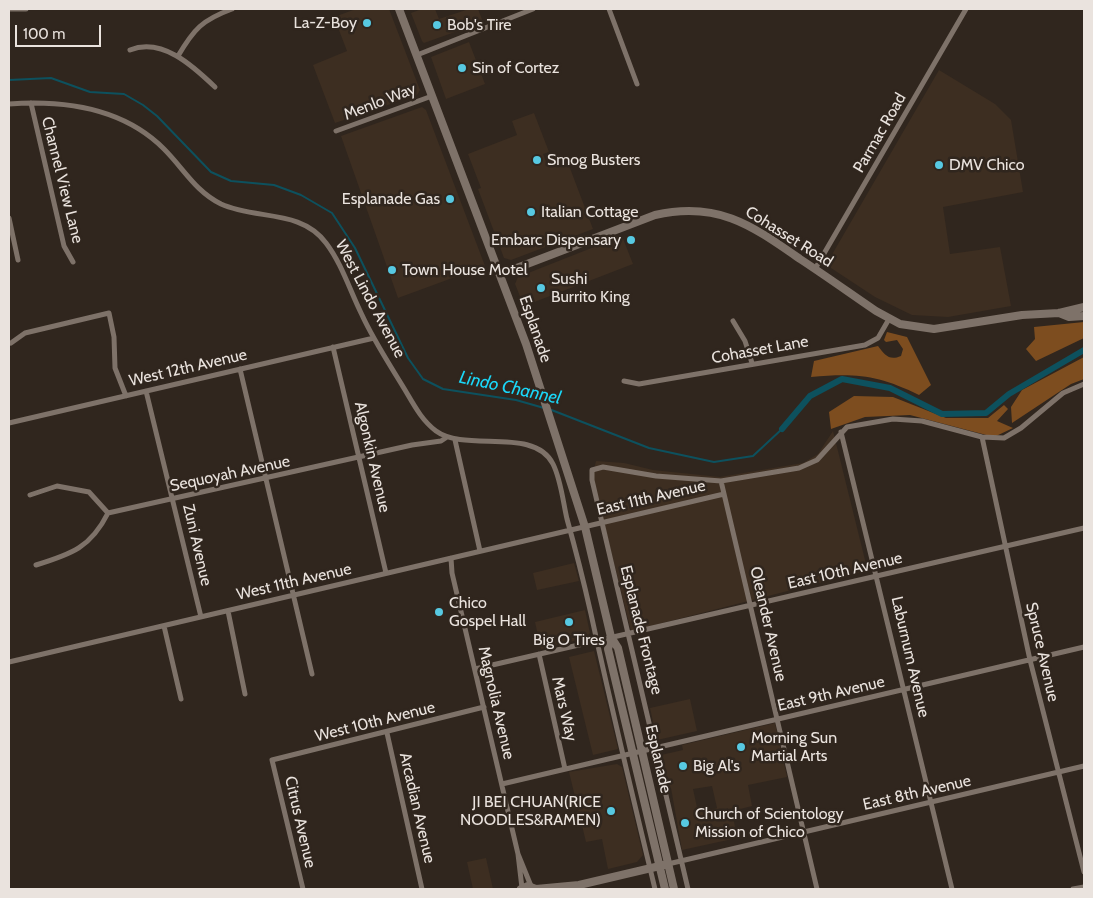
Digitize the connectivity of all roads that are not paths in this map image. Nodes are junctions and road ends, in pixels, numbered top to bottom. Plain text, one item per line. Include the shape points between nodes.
1 (9, 9) edge
2 (26, 9) edge
3 (232, 9) edge
4 (399, 9) edge
5 (534, 9) edge
6 (608, 9) edge
7 (966, 9) edge
8 (130, 50) dead end
9 (417, 55) junction
10 (178, 56) junction
11 (636, 84) dead end
12 (215, 87) dead end
13 (432, 96) junction
14 (31, 103) junction
15 (9, 104) edge
16 (336, 132) dead end
17 (9, 218) edge
18 (18, 260) dead end
19 (73, 262) dead end
20 (815, 269) junction
21 (501, 274) junction
22 (1084, 307) edge
23 (1059, 313) junction
24 (1084, 316) edge
25 (888, 319) junction
26 (733, 321) dead end
27 (374, 338) junction
28 (11, 342) dead end
29 (333, 347) junction
30 (752, 364) junction
31 (240, 369) junction
32 (624, 381) dead end
33 (1084, 384) edge
34 (146, 391) junction
35 (126, 396) junction
36 (9, 423) edge
37 (842, 432) junction
38 (447, 437) junction
39 (982, 437) junction
40 (455, 440) junction
41 (359, 459) junction
42 (267, 478) junction
43 (721, 481) junction
44 (724, 494) junction
45 (30, 495) dead end
46 (174, 499) junction
47 (108, 513) junction
48 (602, 522) junction
49 (584, 527) junction
50 (1084, 528) edge
51 (570, 530) junction
52 (1005, 547) junction
53 (480, 551) junction
54 (451, 558) junction
55 (36, 565) dead end
56 (386, 573) junction
57 (878, 576) junction
58 (293, 595) junction
59 (750, 605) junction
60 (228, 610) junction
61 (201, 617) junction
62 (164, 626) junction
63 (629, 633) junction
64 (611, 637) junction
65 (596, 641) junction
66 (1084, 647) edge
67 (540, 654) junction
68 (1030, 660) junction
69 (9, 662) edge
70 (475, 669) junction
71 (312, 674) dead end
72 (904, 689) junction
73 (245, 694) dead end
74 (181, 699) dead end
75 (484, 708) junction
76 (777, 719) junction
77 (387, 733) junction
78 (656, 747) junction
79 (642, 750) junction
80 (633, 753) junction
81 (624, 755) junction
82 (272, 760) joint
83 (1084, 766) edge
84 (565, 769) junction
85 (1058, 772) junction
86 (502, 784) junction
87 (930, 802) junction
88 (803, 832) junction
89 (518, 854) junction
90 (682, 862) junction
91 (664, 865) junction
92 (650, 868) junction
93 (1084, 872) edge
94 (579, 884) junction
95 (1084, 887) edge
96 (534, 888) edge
97 (303, 889) edge
98 (422, 889) edge
99 (521, 889) edge
100 (567, 889) edge
101 (655, 889) edge
102 (665, 889) edge
103 (674, 889) edge
104 (688, 889) edge
105 (817, 889) edge
106 (952, 889) edge
107 (1073, 889) edge

1 - 2 street
3 - 10 street via 200,24
4 - 9 main road, Esplanade
5 - 9 street
6 - 11 street
7 - 20 street, Parmac Road
8 - 10 street via 149,47
9 - 13 main road, Esplanade
10 - 12 street
13 - 16 street, Menlo Way
13 - 21 main road, Esplanade
14 - 15 street, West Lindo Avenue
14 - 19 street, Channel View Lane via 64,246
14 - 27 street, West Lindo Avenue via 72,104 113,116 152,138 196,188 214,200 244,212 290,218 310,227 333,252
17 - 18 street
20 - 21 main road, Cohasset Road via 745,223 715,213 690,211 654,216
20 - 25 main road, Cohasset Road
21 - 49 main road, Esplanade
22 - 23 main road, Cohasset Road
23 - 24 main road, Cohasset Road via 1069,317
23 - 25 main road, Cohasset Road via 1022,315 934,329 912,327
25 - 30 street, Cohasset Lane via 878,338 865,345
26 - 30 street via 745,341
27 - 29 street, West 12th Avenue
27 - 38 street, West Lindo Avenue via 420,414 432,428
28 - 35 street via 25,333 109,314 114,337 115,370
29 - 31 street, West 12th Avenue
29 - 41 street, Algonkin Avenue
30 - 32 street, Cohasset Lane via 639,384
31 - 34 street, West 12th Avenue
31 - 42 street
33 - 39 street via 1063,393 1010,436 997,439
34 - 35 street, West 12th Avenue
34 - 46 street, Zuni Avenue
35 - 36 street, West 12th Avenue
37 - 39 street via 854,425 910,419
37 - 43 street via 817,460 799,468
37 - 57 street, Laburnum Avenue
38 - 40 street, West Lindo Avenue
38 - 41 street, Sequoyah Avenue
39 - 52 street, Spruce Avenue
40 - 51 street, West Lindo Avenue via 520,444 546,454 556,471
40 - 53 street
41 - 42 street, Sequoyah Avenue
41 - 56 street, Algonkin Avenue
42 - 46 street, Sequoyah Avenue
42 - 58 street
43 - 44 street, Oleander Avenue
43 - 48 street, Esplanade Frontage via 656,476 603,467 592,470
44 - 48 street, East 11th Avenue
44 - 59 street, Oleander Avenue
45 - 47 street via 57,486 89,492
46 - 47 street, Sequoyah Avenue
46 - 61 street, Zuni Avenue
47 - 55 street via 98,532 84,546
48 - 49 street, East 11th Avenue
48 - 63 street, Esplanade Frontage
49 - 51 street, West 11th Avenue
49 - 64 main road, Esplanade
50 - 52 street, East 10th Avenue
51 - 53 street, West 11th Avenue
51 - 65 street
52 - 57 street, East 10th Avenue
52 - 68 street, Spruce Avenue
53 - 54 street, West 11th Avenue
54 - 56 street, West 11th Avenue
54 - 70 street, Magnolia Avenue
56 - 58 street, West 11th Avenue
57 - 59 street, East 10th Avenue
57 - 72 street, Laburnum Avenue
58 - 60 street, West 11th Avenue
58 - 71 street
59 - 63 street, East 10th Avenue
59 - 76 street, Oleander Avenue
60 - 61 street, West 11th Avenue
60 - 73 street
61 - 62 street, West 11th Avenue
62 - 69 street, West 11th Avenue
62 - 74 street
63 - 64 street, East 10th Avenue
63 - 78 street, Esplanade Frontage
64 - 65 street
64 - 79 main road, Esplanade via 618,648
64 - 80 main road, Esplanade via 608,649
65 - 67 street
65 - 81 street
66 - 68 street, East 9th Avenue
67 - 70 street
67 - 84 street, Mars Way
68 - 72 street, East 9th Avenue
68 - 85 street, Spruce Avenue
70 - 75 street, Magnolia Avenue
72 - 76 street, East 9th Avenue
72 - 87 street, Laburnum Avenue
75 - 77 street, West 10th Avenue
75 - 86 street, Magnolia Avenue
76 - 78 street, East 9th Avenue
76 - 88 street, Oleander Avenue
77 - 82 street, West 10th Avenue
77 - 98 street, Arcadian Avenue
78 - 79 street, East 9th Avenue
78 - 90 street, Esplanade Frontage
79 - 80 street, East 9th Avenue
79 - 91 main road, Esplanade
80 - 81 street, East 9th Avenue
80 - 91 main road, Esplanade
81 - 84 street, East 9th Avenue
81 - 92 street
82 - 97 street, Citrus Avenue
83 - 85 street, East 8th Avenue
84 - 86 street, East 9th Avenue
85 - 87 street, East 8th Avenue
85 - 93 street, Spruce Avenue
86 - 89 street, Magnolia Avenue
87 - 88 street, East 8th Avenue
87 - 106 street, Laburnum Avenue
88 - 90 street, East 8th Avenue
88 - 105 street, Oleander Avenue
89 - 96 street, Magnolia Avenue
89 - 99 street, Magnolia Avenue
90 - 91 street, East 8th Avenue
90 - 104 street, Esplanade Frontage
91 - 92 main road
91 - 102 main road, Esplanade
91 - 103 main road, Esplanade
92 - 94 main road
92 - 101 street
94 - 96 main road
94 - 100 main road
95 - 107 street
96 - 99 main road

